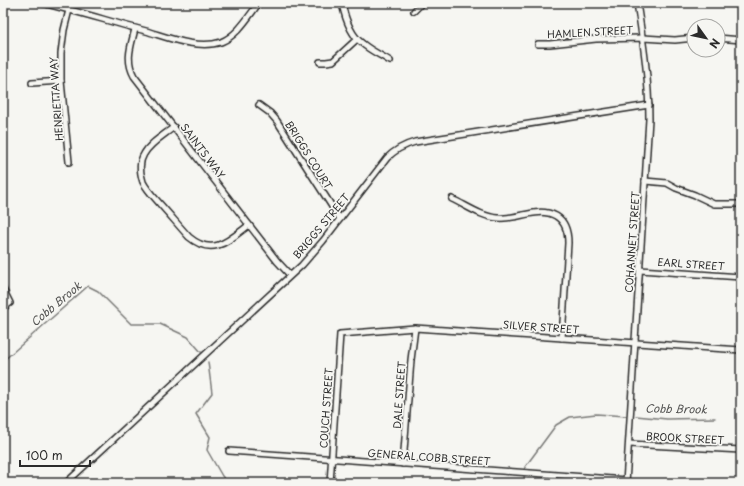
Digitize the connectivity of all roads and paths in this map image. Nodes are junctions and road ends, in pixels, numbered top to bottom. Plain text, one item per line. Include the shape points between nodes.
1 (42, 3) edge
2 (258, 3) edge
3 (342, 3) edge
4 (422, 3) edge
5 (637, 3) edge
6 (69, 10) junction
7 (414, 10) dead end
8 (135, 29) junction
9 (357, 38) junction
10 (643, 38) junction
11 (686, 39) edge
12 (726, 39) edge
13 (741, 40) edge
14 (538, 44) dead end
15 (390, 61) dead end
16 (320, 62) dead end
17 (61, 81) junction
18 (32, 83) dead end
19 (259, 105) dead end
20 (649, 105) junction
21 (174, 127) junction
22 (69, 162) dead end
23 (645, 181) junction
24 (452, 199) dead end
25 (741, 204) edge
26 (340, 220) junction
27 (249, 225) junction
28 (640, 270) junction
29 (290, 275) junction
30 (741, 277) edge
31 (3, 289) edge
32 (3, 308) edge
33 (415, 328) junction
34 (340, 334) joint
35 (562, 338) junction
36 (635, 343) junction
37 (741, 350) edge
38 (629, 444) junction
39 (741, 450) edge
40 (230, 451) dead end
41 (332, 459) junction
42 (403, 464) junction
43 (626, 482) edge
44 (66, 483) edge
45 (330, 483) edge

1 - 6 street
2 - 8 street via 238,30 222,41 210,44 198,44
3 - 9 street
4 - 7 street
5 - 10 street, COHANNET STREET
6 - 8 street
6 - 17 street, HENRIETTA WAY via 61,53
8 - 21 street, SAINTS WAY via 129,54 131,70
9 - 15 street
9 - 16 street via 332,60
10 - 11 street, HAMLEN STREET
10 - 14 street, HAMLEN STREET
10 - 20 street, COHANNET STREET
12 - 13 street
17 - 18 street
17 - 22 street, HENRIETTA WAY
19 - 26 street, BRIGGS COURT via 277,121
20 - 23 street, COHANNET STREET
20 - 26 street, BRIGGS STREET via 409,143 387,158
21 - 27 street, SAINTS WAY
21 - 27 street via 143,155 141,176 151,194 189,237 203,246 224,244
23 - 25 street via 667,183 714,204
23 - 28 street, COHANNET STREET
24 - 35 street via 496,218 540,212 555,216 564,223 568,232 568,243
26 - 29 street, BRIGGS STREET via 311,256
27 - 29 street, SAINTS WAY
28 - 30 street, EARL STREET
28 - 36 street, COHANNET STREET
29 - 44 street, BRIGGS STREET
31 - 32 street via 10,302
33 - 34 street, SILVER STREET
33 - 35 street, SILVER STREET
33 - 42 street, DALE STREET
34 - 41 street, COUCH STREET
35 - 36 street, SILVER STREET
36 - 37 street, SILVER STREET
36 - 38 street, COHANNET STREET
38 - 39 street, BROOK STREET
38 - 43 street, COHANNET STREET
40 - 41 street, GENERAL COBB STREET
41 - 42 street, GENERAL COBB STREET
41 - 45 street, COUCH STREET
42 - 43 street, GENERAL COBB STREET

